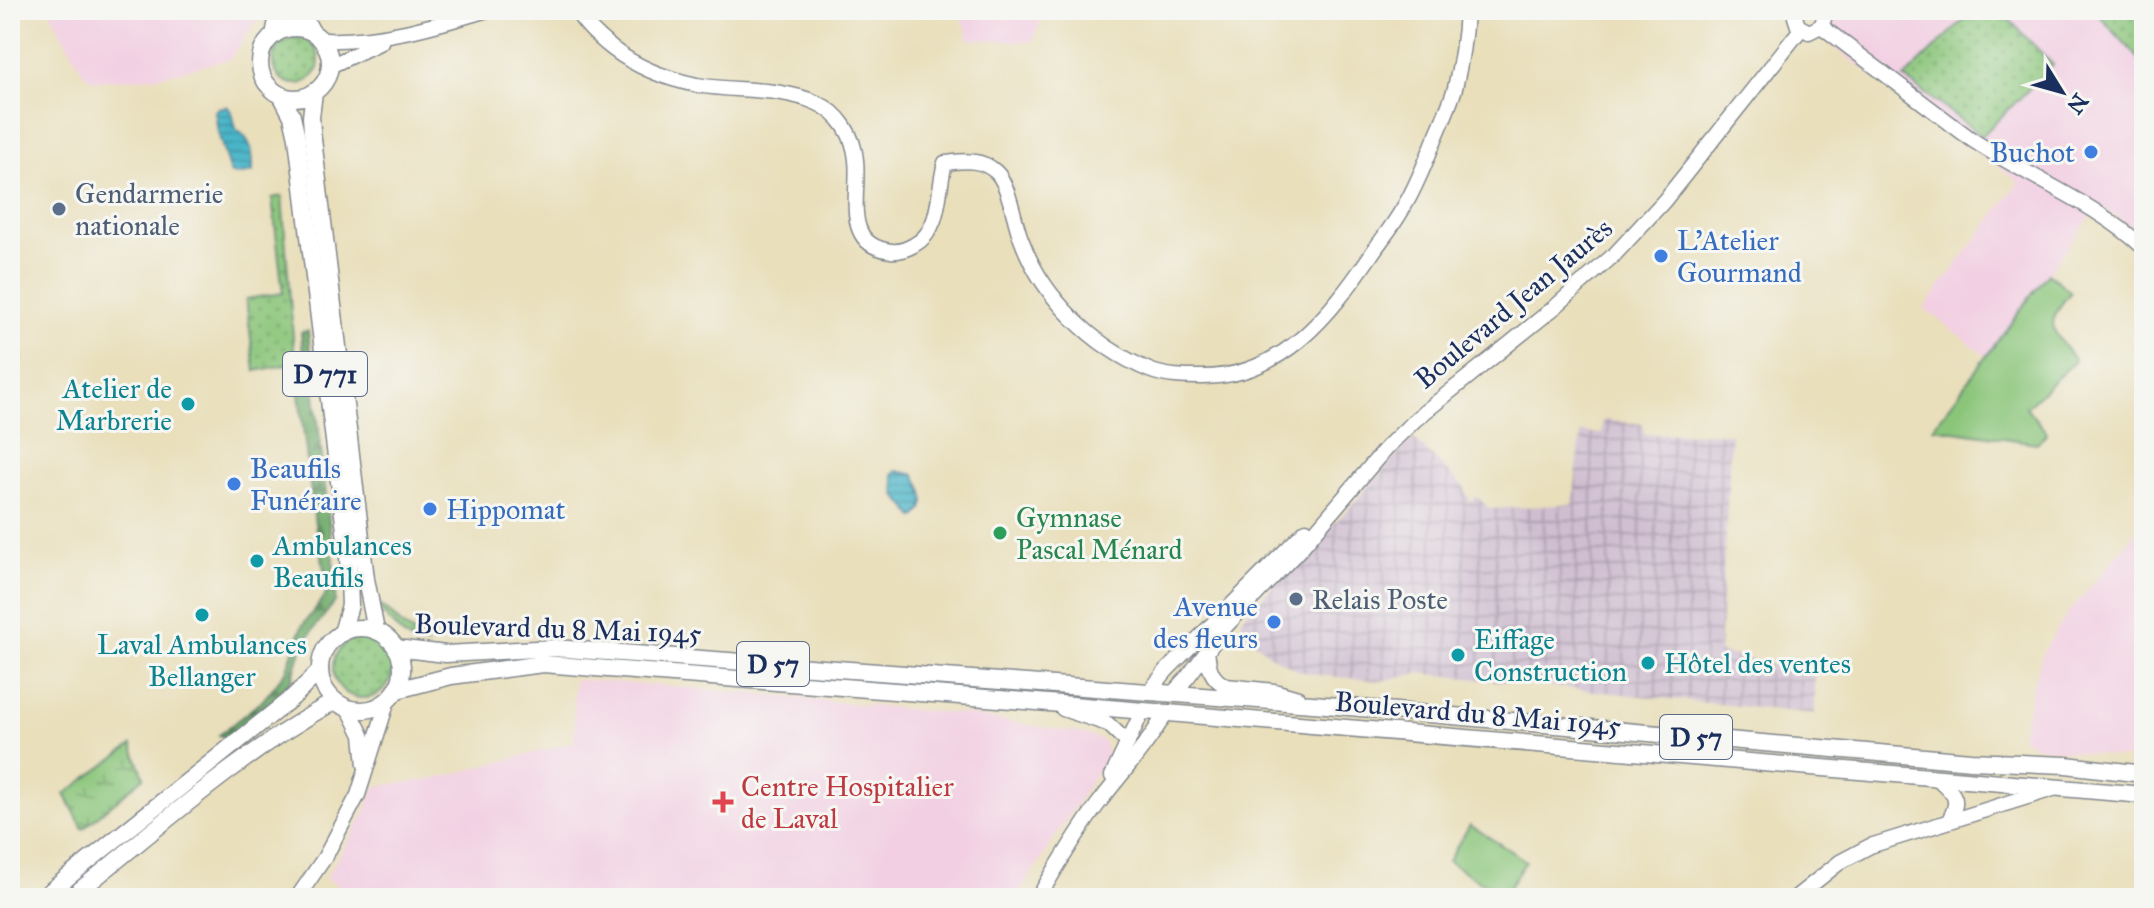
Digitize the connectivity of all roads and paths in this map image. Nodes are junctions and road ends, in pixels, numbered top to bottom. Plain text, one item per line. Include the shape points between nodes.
1 (279, 10) edge
2 (300, 10) edge
3 (487, 10) edge
4 (576, 10) edge
5 (1466, 10) edge
6 (1798, 10) edge
7 (1822, 10) edge
8 (1821, 26) junction
9 (1801, 29) junction
10 (400, 34) junction
11 (274, 35) junction
12 (317, 36) junction
13 (330, 66) junction
14 (314, 92) junction
15 (281, 95) junction
16 (2144, 248) edge
17 (1342, 499) junction
18 (376, 631) junction
19 (342, 633) junction
20 (396, 648) junction
21 (1207, 651) junction
22 (1181, 656) junction
23 (320, 671) junction
24 (393, 695) junction
25 (1144, 699) junction
26 (1025, 701) junction
27 (1044, 703) junction
28 (1169, 704) junction
29 (342, 705) junction
30 (1326, 705) junction
31 (1128, 743) junction
32 (365, 767) junction
33 (2144, 774) edge
34 (1937, 778) junction
35 (2055, 789) junction
36 (2144, 795) edge
37 (1098, 804) junction
38 (1949, 820) junction
39 (42, 898) edge
40 (70, 898) edge
41 (297, 898) edge
42 (1038, 898) edge
43 (1795, 898) edge

1 - 11 main road
2 - 12 main road
3 - 10 street
4 - 5 street via 590,30 640,67 699,85 787,93 820,104 843,121 856,160 855,217 872,245 894,252 924,240 935,222 945,163 979,161 994,169 1021,241 1053,297 1114,352 1152,371 1182,377 1219,377 1275,358 1334,308 1420,176 1455,86
6 - 9 street
7 - 8 street
8 - 9 street via 1814,32
8 - 16 street via 1971,139 2107,219
9 - 17 street, Boulevard Jean Jaurès via 1616,253 1416,419
10 - 12 street via 349,41
10 - 13 street
11 - 12 main road via 292,28
11 - 15 main road via 263,51 260,70
12 - 13 main road via 327,48
13 - 14 main road
14 - 15 main road
14 - 18 main road, D 771 via 312,131
15 - 19 main road, D 771 via 297,138 348,555 350,605
17 - 21 street, Boulevard Jean Jaurès
17 - 22 street, Boulevard Jean Jaurès
18 - 19 main road
18 - 20 main road
19 - 23 main road via 325,649
20 - 24 main road via 402,669
20 - 25 main road, Boulevard du 8 Mai 1945 / D 57 via 446,654 554,648
21 - 28 street, Boulevard Jean Jaurès
21 - 30 street via 1210,672 1219,683
22 - 25 street, Boulevard Jean Jaurès
22 - 28 street via 1170,680
23 - 29 main road via 327,693
23 - 39 main road
24 - 26 main road, Boulevard du 8 Mai 1945 / D 57 via 451,676 543,664
24 - 29 main road via 363,711
24 - 32 street
25 - 26 main road via 1044,693
25 - 27 main road, Boulevard du 8 Mai 1945 / D 57
25 - 28 main road, Boulevard du 8 Mai 1945 / D 57
25 - 31 street, Boulevard Jean Jaurès
26 - 27 main road, Boulevard du 8 Mai 1945 / D 57
27 - 31 street via 1108,724
28 - 30 main road, Boulevard du 8 Mai 1945 via 1294,711
28 - 34 main road, Boulevard du 8 Mai 1945 / D 57
28 - 37 street, Boulevard Jean Jaurès via 1152,735
29 - 32 street via 362,735
29 - 40 main road via 296,722 259,748
30 - 33 main road, Boulevard du 8 Mai 1945 / D 57
31 - 37 street, Boulevard Jean Jaurès
32 - 41 street via 341,830
34 - 35 main road, Boulevard du 8 Mai 1945 / D 57
34 - 38 street via 1956,800
35 - 36 main road, Boulevard du 8 Mai 1945 / D 57
35 - 38 street
37 - 42 street
38 - 43 street via 1861,850

